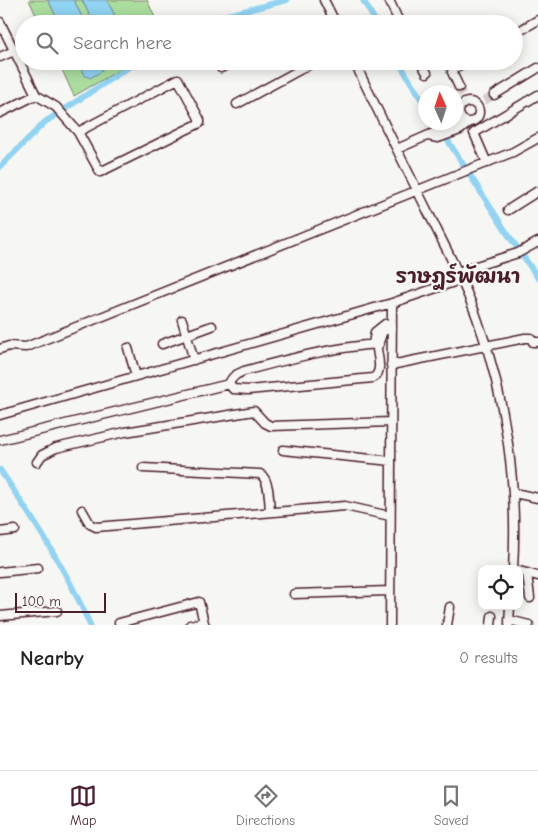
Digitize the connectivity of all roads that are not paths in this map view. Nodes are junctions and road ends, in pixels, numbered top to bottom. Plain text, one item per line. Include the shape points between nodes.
1 (324, 0) edge
2 (388, 0) edge
3 (332, 15) edge
4 (396, 15) edge
5 (538, 20) edge
6 (0, 22) edge
7 (523, 29) edge
8 (14, 51) joint
9 (0, 57) edge
10 (538, 68) edge
11 (24, 70) edge
12 (299, 70) edge
13 (358, 70) edge
14 (425, 70) edge
15 (454, 70) edge
16 (427, 73) dead end
17 (458, 85) tunnel mouth
18 (36, 95) junction
19 (494, 95) tunnel mouth
20 (538, 95) edge
21 (237, 104) dead end
22 (0, 113) edge
23 (466, 121) junction
24 (78, 132) junction
25 (538, 138) edge
26 (397, 149) junction
27 (487, 163) junction
28 (417, 190) junction
29 (538, 191) edge
30 (508, 210) dead end
31 (538, 242) edge
32 (459, 276) junction
33 (392, 303) junction
34 (182, 320) dead end
35 (392, 324) junction
36 (212, 326) dead end
37 (187, 335) junction
38 (538, 342) edge
39 (162, 344) dead end
40 (376, 346) junction
41 (486, 346) junction
42 (128, 348) dead end
43 (0, 349) edge
44 (194, 360) junction
45 (392, 365) junction
46 (136, 376) junction
47 (229, 384) junction
48 (0, 415) edge
49 (391, 422) junction
50 (0, 440) edge
51 (283, 450) dead end
52 (390, 460) junction
53 (37, 462) dead end
54 (143, 468) dead end
55 (514, 493) junction
56 (538, 498) edge
57 (82, 510) dead end
58 (270, 512) junction
59 (390, 516) junction
60 (15, 530) dead end
61 (0, 532) edge
62 (513, 565) edge
63 (38, 568) dead end
64 (0, 572) edge
65 (523, 572) edge
66 (538, 576) edge
67 (389, 591) junction
68 (294, 594) dead end
69 (530, 598) dead end
70 (450, 607) dead end
71 (510, 610) edge
72 (57, 611) dead end
73 (0, 616) edge
74 (492, 616) dead end
75 (119, 623) dead end
76 (509, 623) edge
77 (205, 624) edge
78 (190, 625) edge
79 (390, 625) edge
80 (448, 625) edge
81 (491, 625) edge
82 (529, 625) edge

1 - 3 street
2 - 4 street
5 - 7 street
6 - 8 street
8 - 9 street
10 - 19 street
11 - 18 street
12 - 21 street
13 - 26 street
14 - 16 street
15 - 17 street
18 - 22 street
18 - 24 street via 56,107
20 - 27 street via 474,133
23 - 23 street via 458,114 465,99 481,103 477,119
23 - 26 street via 460,130 452,129
24 - 24 street via 176,79 179,79 200,120 200,123 100,172
25 - 27 street
26 - 28 street
27 - 28 street
28 - 32 street
28 - 43 street via 26,347
29 - 30 street
31 - 32 street via 518,254
32 - 33 street
32 - 41 street
33 - 35 street
33 - 44 street
34 - 37 street
35 - 40 street via 375,332
35 - 45 street
36 - 37 street
37 - 39 street
37 - 44 street
38 - 41 street via 534,343 530,338
40 - 47 street via 346,347 263,366 236,375
40 - 47 street via 379,371 373,378 248,390 234,389
41 - 45 street
41 - 55 street via 508,444
42 - 46 street
44 - 46 street
45 - 49 street
46 - 48 street
47 - 50 street
49 - 52 street
49 - 53 street via 270,426 254,411 125,432 56,448 42,455
51 - 52 street
52 - 59 street
54 - 58 street via 260,474 266,483
55 - 56 street
55 - 62 street
57 - 58 street via 90,524 96,527
58 - 59 street via 345,506
59 - 67 street
60 - 61 street
63 - 64 street
65 - 66 street
65 - 69 street
67 - 68 street
67 - 79 street
70 - 80 street
71 - 76 street
72 - 73 street
74 - 81 street
75 - 77 street via 199,602
76 - 82 street
77 - 78 street

